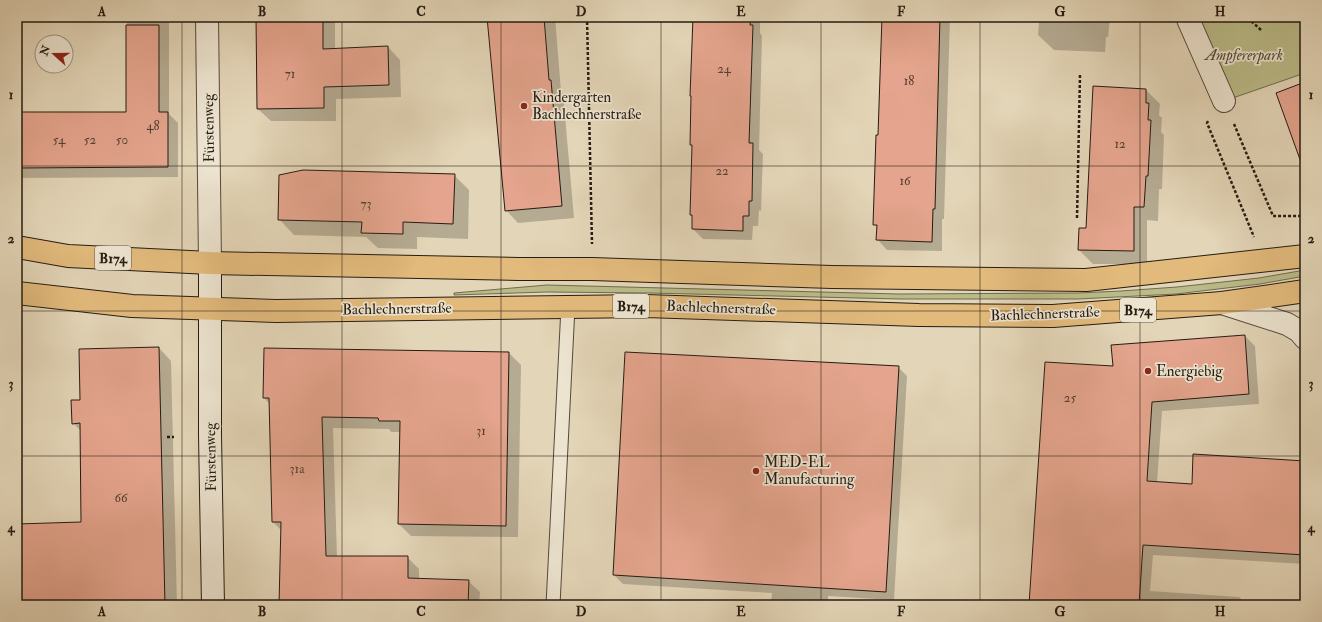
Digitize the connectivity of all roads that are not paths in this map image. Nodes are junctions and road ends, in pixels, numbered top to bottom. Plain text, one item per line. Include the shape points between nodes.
1 (207, 17) edge
2 (1187, 17) edge
3 (1224, 101) road end
4 (17, 247) edge
5 (1305, 256) edge
6 (210, 263) junction
7 (1305, 291) edge
8 (17, 292) edge
9 (1222, 303) junction
10 (568, 306) junction
11 (210, 309) junction
12 (1305, 338) edge
13 (213, 605) edge
14 (553, 605) edge

1 - 6 street, Fürstenweg
2 - 3 street
4 - 6 main road, B174 via 68,256
5 - 6 main road, B174 via 1086,280
6 - 11 street, Fürstenweg
7 - 9 main road, Bachlechnerstraße / B174
8 - 11 main road, Bachlechnerstraße / B174 via 132,306
9 - 10 main road, Bachlechnerstraße / B174 via 1053,316
9 - 12 street via 1287,324 1299,330
10 - 11 main road, Bachlechnerstraße / B174 via 276,311
10 - 14 lane
11 - 13 street, Fürstenweg

